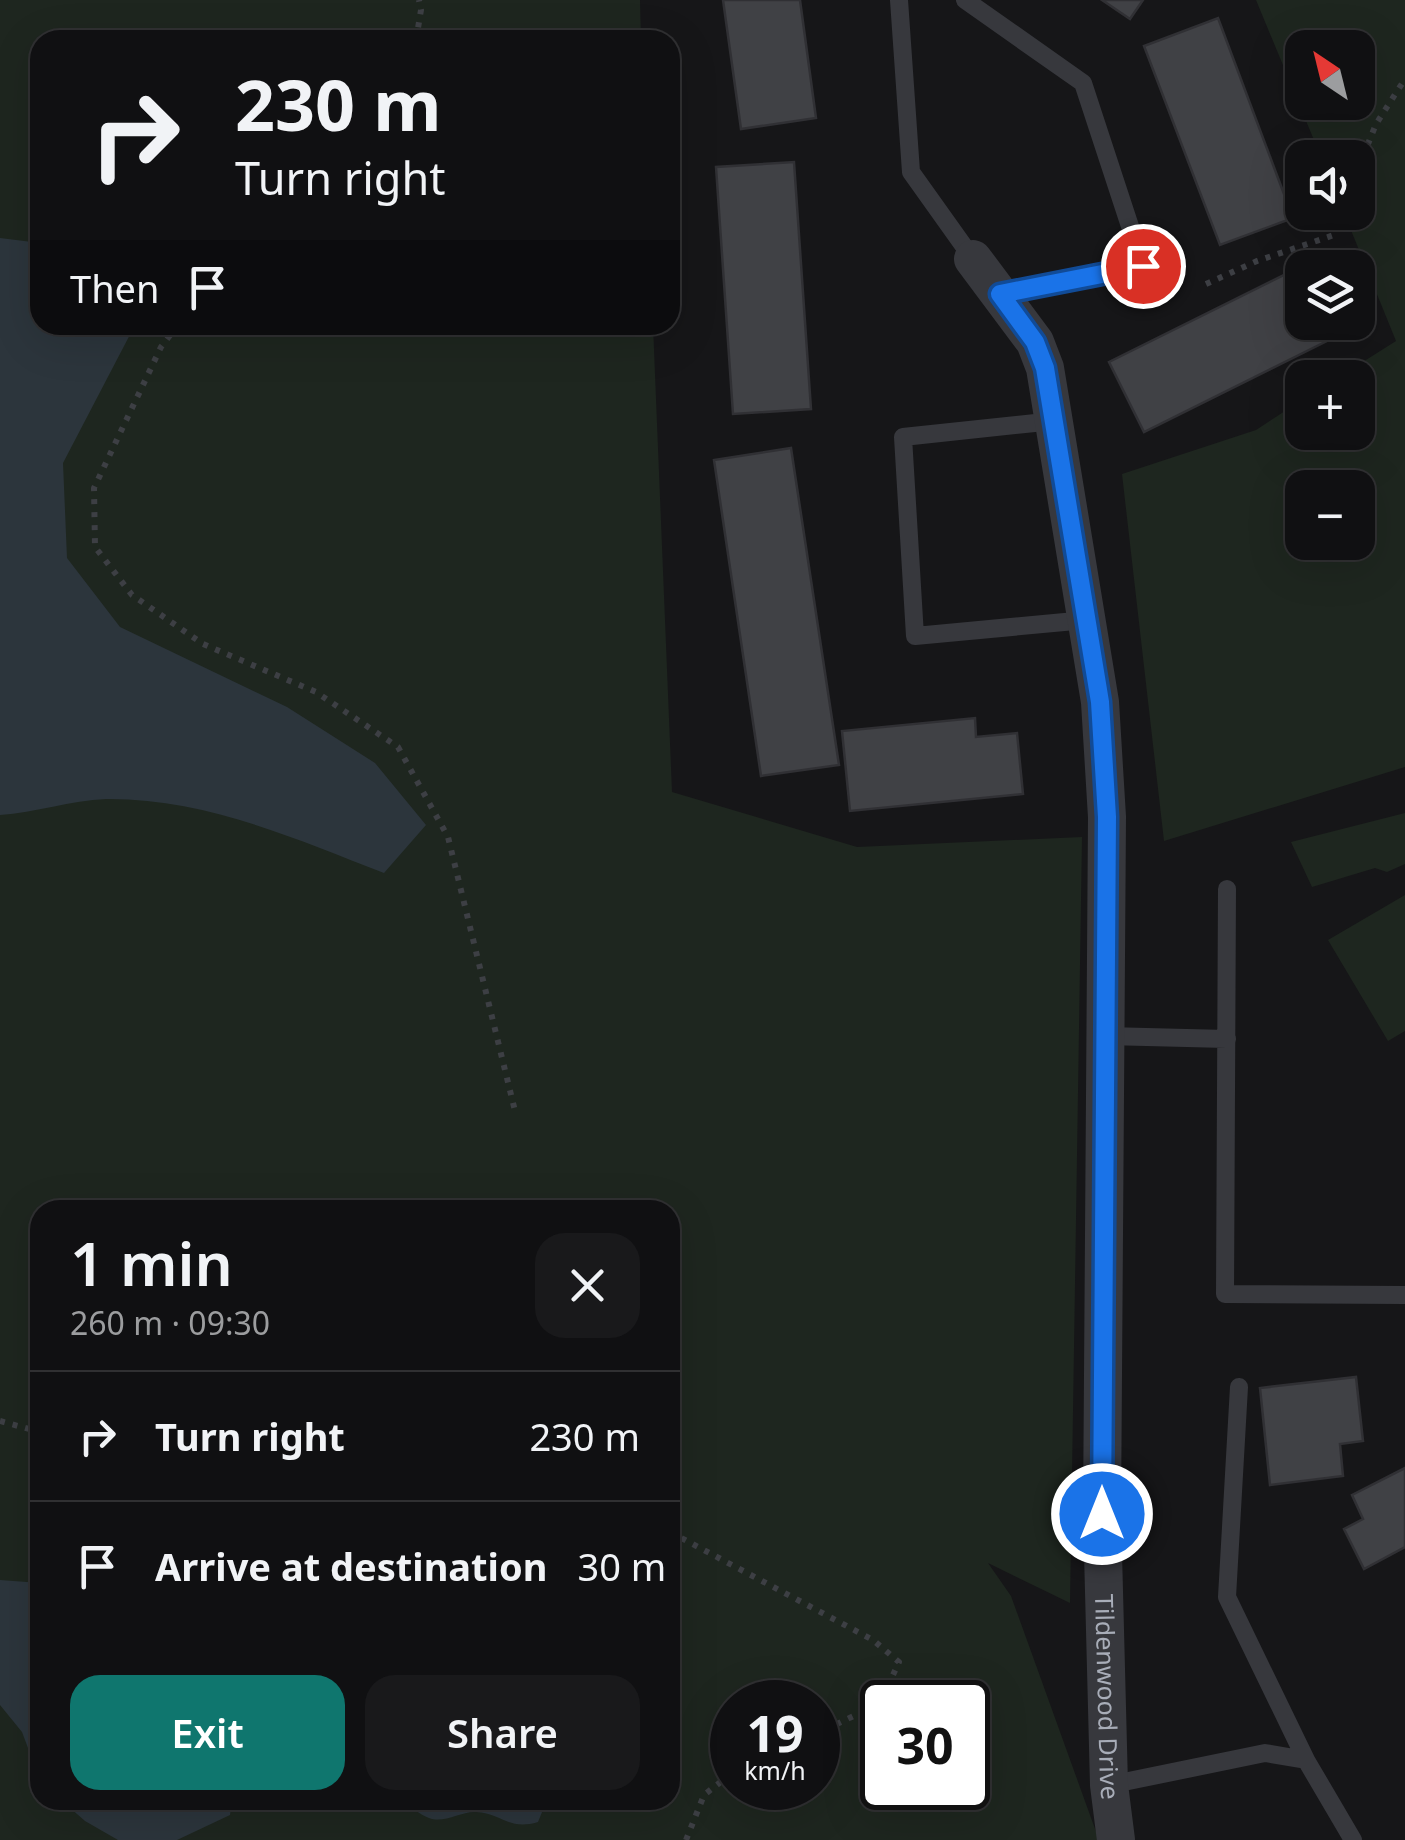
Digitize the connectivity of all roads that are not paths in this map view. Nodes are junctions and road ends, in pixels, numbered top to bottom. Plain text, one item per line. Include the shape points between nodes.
1 (900, 0) edge
2 (965, 0) edge
3 (973, 259) joint
4 (1000, 294) junction
5 (1054, 421) junction
6 (1086, 620) junction
7 (1227, 889) dead end
8 (1106, 1036) junction
9 (1227, 1039) junction
10 (1405, 1295) edge
11 (1240, 1387) dead end
12 (1306, 1760) junction
13 (1109, 1786) junction
14 (1116, 1840) edge
15 (1353, 1840) edge

1 - 3 lane via 911,172
2 - 4 lane via 1083,83 1143,266
3 - 4 street, Tildenwood Drive
4 - 5 street, Tildenwood Drive via 1035,342
5 - 6 street, Tildenwood Drive
5 - 6 lane via 903,437 915,636
6 - 8 street, Tildenwood Drive via 1100,702 1107,817
7 - 9 lane
8 - 9 lane
8 - 13 street, Tildenwood Drive via 1102,1514
9 - 10 lane via 1224,1294
11 - 12 lane via 1227,1597
12 - 13 lane via 1265,1752
12 - 15 lane
13 - 14 street, Tildenwood Drive

